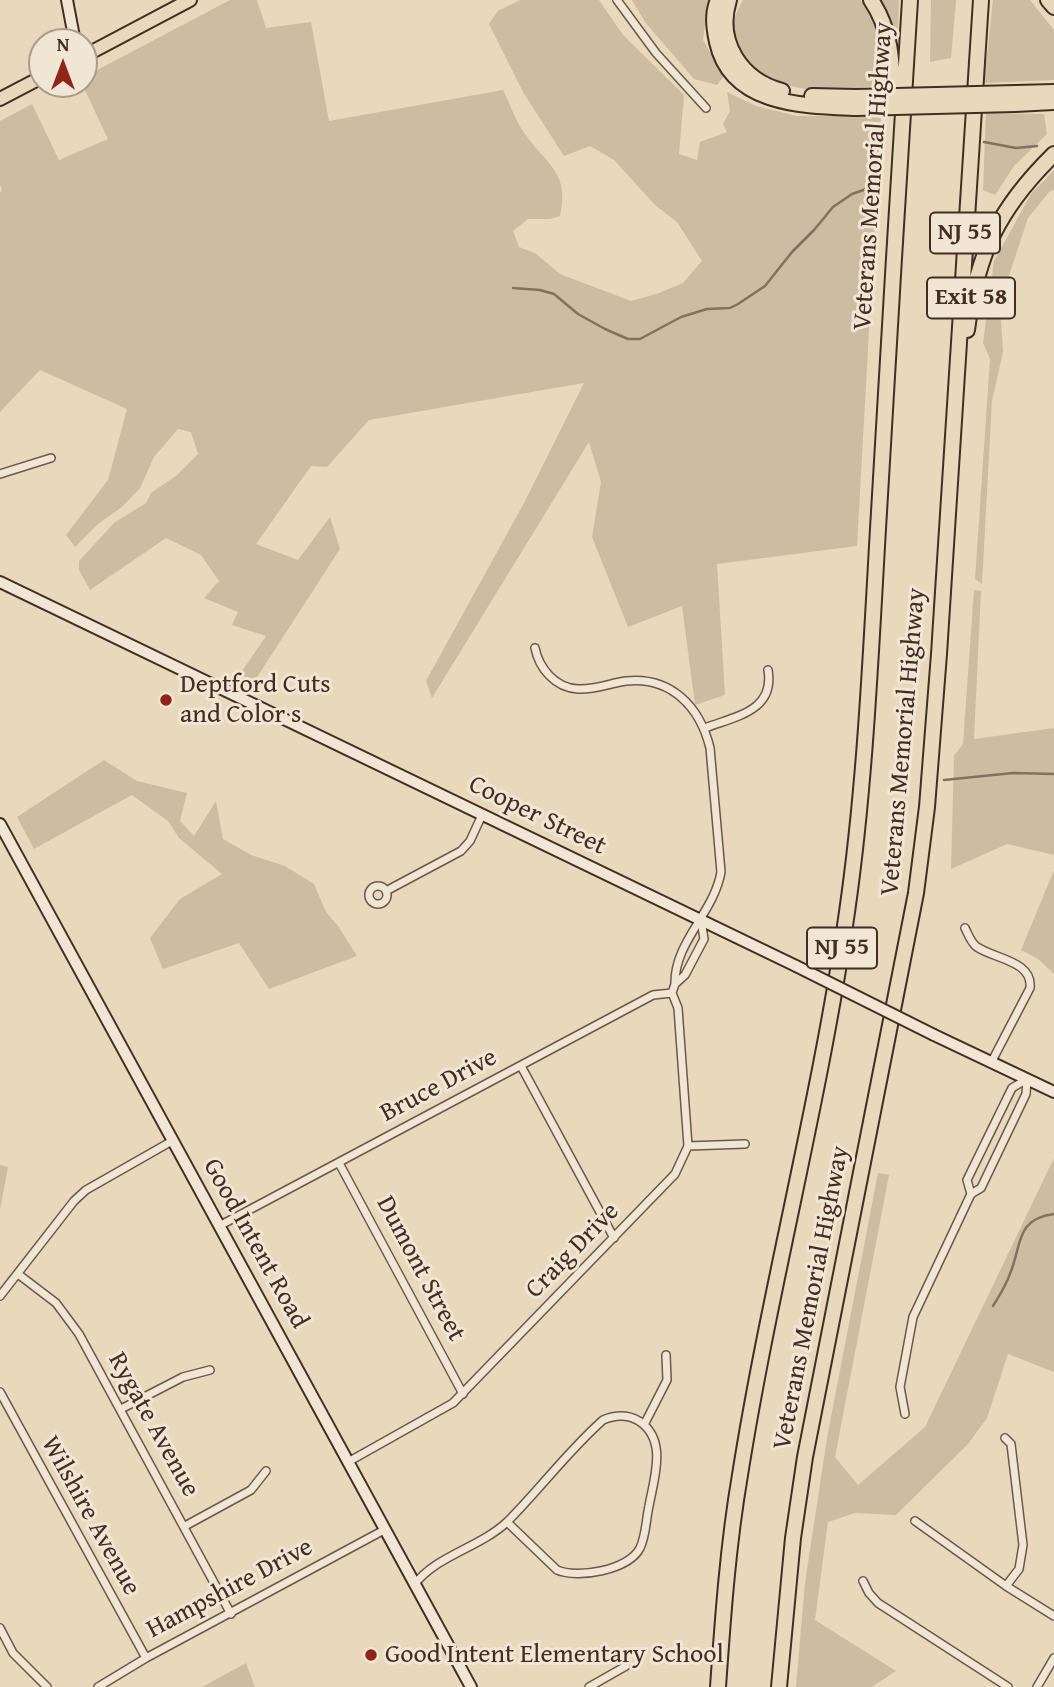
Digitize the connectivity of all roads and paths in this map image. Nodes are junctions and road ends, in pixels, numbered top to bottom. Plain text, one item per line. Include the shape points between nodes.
1 (67, 0) edge
2 (190, 0) edge
3 (617, 0) edge
4 (718, 0) edge
5 (729, 0) edge
6 (871, 0) edge
7 (910, 0) edge
8 (981, 0) edge
9 (1048, 0) edge
10 (1054, 7) edge
11 (72, 28) edge
12 (98, 49) edge
13 (28, 84) edge
14 (1054, 92) edge
15 (0, 99) edge
16 (1015, 99) junction
17 (856, 102) junction
18 (1054, 102) edge
19 (706, 108) dead end
20 (900, 152) junction
21 (1054, 154) edge
22 (51, 457) dead end
23 (951, 467) junction
24 (0, 474) edge
25 (0, 582) edge
26 (534, 648) dead end
27 (768, 670) dead end
28 (705, 728) junction
29 (482, 815) junction
30 (0, 824) edge
31 (386, 891) dead end
32 (701, 919) junction
33 (965, 928) dead end
34 (675, 984) junction
35 (671, 993) junction
36 (992, 1061) junction
37 (520, 1066) junction
38 (1027, 1079) junction
39 (1054, 1092) edge
40 (172, 1141) junction
41 (745, 1144) dead end
42 (688, 1146) junction
43 (339, 1163) junction
44 (971, 1194) junction
45 (219, 1226) junction
46 (614, 1238) junction
47 (18, 1274) junction
48 (0, 1296) edge
49 (666, 1355) dead end
50 (210, 1370) dead end
51 (0, 1392) edge
52 (463, 1394) junction
53 (121, 1409) junction
54 (905, 1414) dead end
55 (644, 1425) junction
56 (1005, 1438) dead end
57 (348, 1462) junction
58 (266, 1471) dead end
59 (915, 1521) dead end
60 (507, 1522) junction
61 (185, 1526) junction
62 (384, 1530) junction
63 (863, 1581) dead end
64 (414, 1585) junction
65 (1006, 1586) junction
66 (231, 1614) junction
67 (1054, 1616) edge
68 (0, 1628) edge
69 (146, 1658) junction
70 (1054, 1658) edge
71 (626, 1666) dead end
72 (47, 1687) edge
73 (98, 1687) edge
74 (471, 1687) edge
75 (589, 1687) edge
76 (718, 1687) edge
77 (779, 1687) edge
78 (1008, 1687) edge
79 (1037, 1687) edge

1 - 11 main road
2 - 12 main road
3 - 19 street via 656,53
4 - 17 highway via 713,20 719,49 742,83 779,101 806,106
5 - 17 highway via 724,18 729,47 754,79 788,93
6 - 20 highway via 890,40 894,128
7 - 20 highway, Veterans Memorial Highway / NJ 55
8 - 23 highway, Veterans Memorial Highway / NJ 55
9 - 10 highway
13 - 15 main road
14 - 16 highway
16 - 17 highway, bridge
16 - 18 highway
20 - 76 highway, Veterans Memorial Highway / NJ 55 via 872,638 848,909 739,1477
21 - 23 highway, Exit 58 via 1010,204 979,264
22 - 24 street
23 - 77 highway, Veterans Memorial Highway / NJ 55 via 918,881 805,1457
25 - 29 main road, Cooper Street
26 - 28 street via 538,663 559,683 578,689 640,680 668,688 688,703
27 - 28 street via 768,693 761,703
28 - 32 street via 720,872 719,885
29 - 31 street via 461,851
29 - 32 main road, Cooper Street
30 - 40 main road, Good Intent Road
32 - 34 street via 680,959
32 - 34 street via 704,939 685,975
32 - 36 main road, Cooper Street, bridge
33 - 36 street via 974,946 1019,967 1031,978
34 - 35 street
35 - 37 street, Bruce Drive via 653,995
35 - 42 street via 678,1008
36 - 38 main road, Cooper Street
37 - 43 street, Bruce Drive
37 - 46 street
38 - 39 main road, Cooper Street
38 - 44 street via 1026,1094 981,1188
38 - 44 street via 1012,1088 967,1180
40 - 45 main road, Good Intent Road
40 - 47 street via 86,1190
41 - 42 street
42 - 46 street, Craig Drive via 665,1187
43 - 45 street, Bruce Drive
43 - 52 street, Dumont Street
44 - 54 street via 914,1317 900,1387
45 - 57 main road, Good Intent Road
46 - 52 street, Craig Drive
47 - 48 street
47 - 53 street, Rygate Avenue via 66,1315
49 - 55 street via 667,1380
50 - 53 street via 183,1377
51 - 69 street, Wilshire Avenue
52 - 57 street, Craig Drive via 416,1426
53 - 61 street, Rygate Avenue
55 - 60 street via 632,1417 603,1420
55 - 60 street via 655,1441 657,1461 639,1549 624,1563 586,1574 566,1574
56 - 65 street via 1011,1444 1023,1545 1019,1569
57 - 62 main road, Good Intent Road
58 - 61 street via 251,1490
59 - 65 street
60 - 64 street via 474,1546 429,1569
61 - 66 street, Rygate Avenue
62 - 64 main road, Good Intent Road
62 - 66 street, Hampshire Drive
63 - 78 street via 878,1603
64 - 74 main road, Good Intent Road
65 - 67 street
66 - 69 street, Hampshire Drive
68 - 72 street via 13,1653
69 - 73 street, Hampshire Drive
70 - 79 street
71 - 75 street

